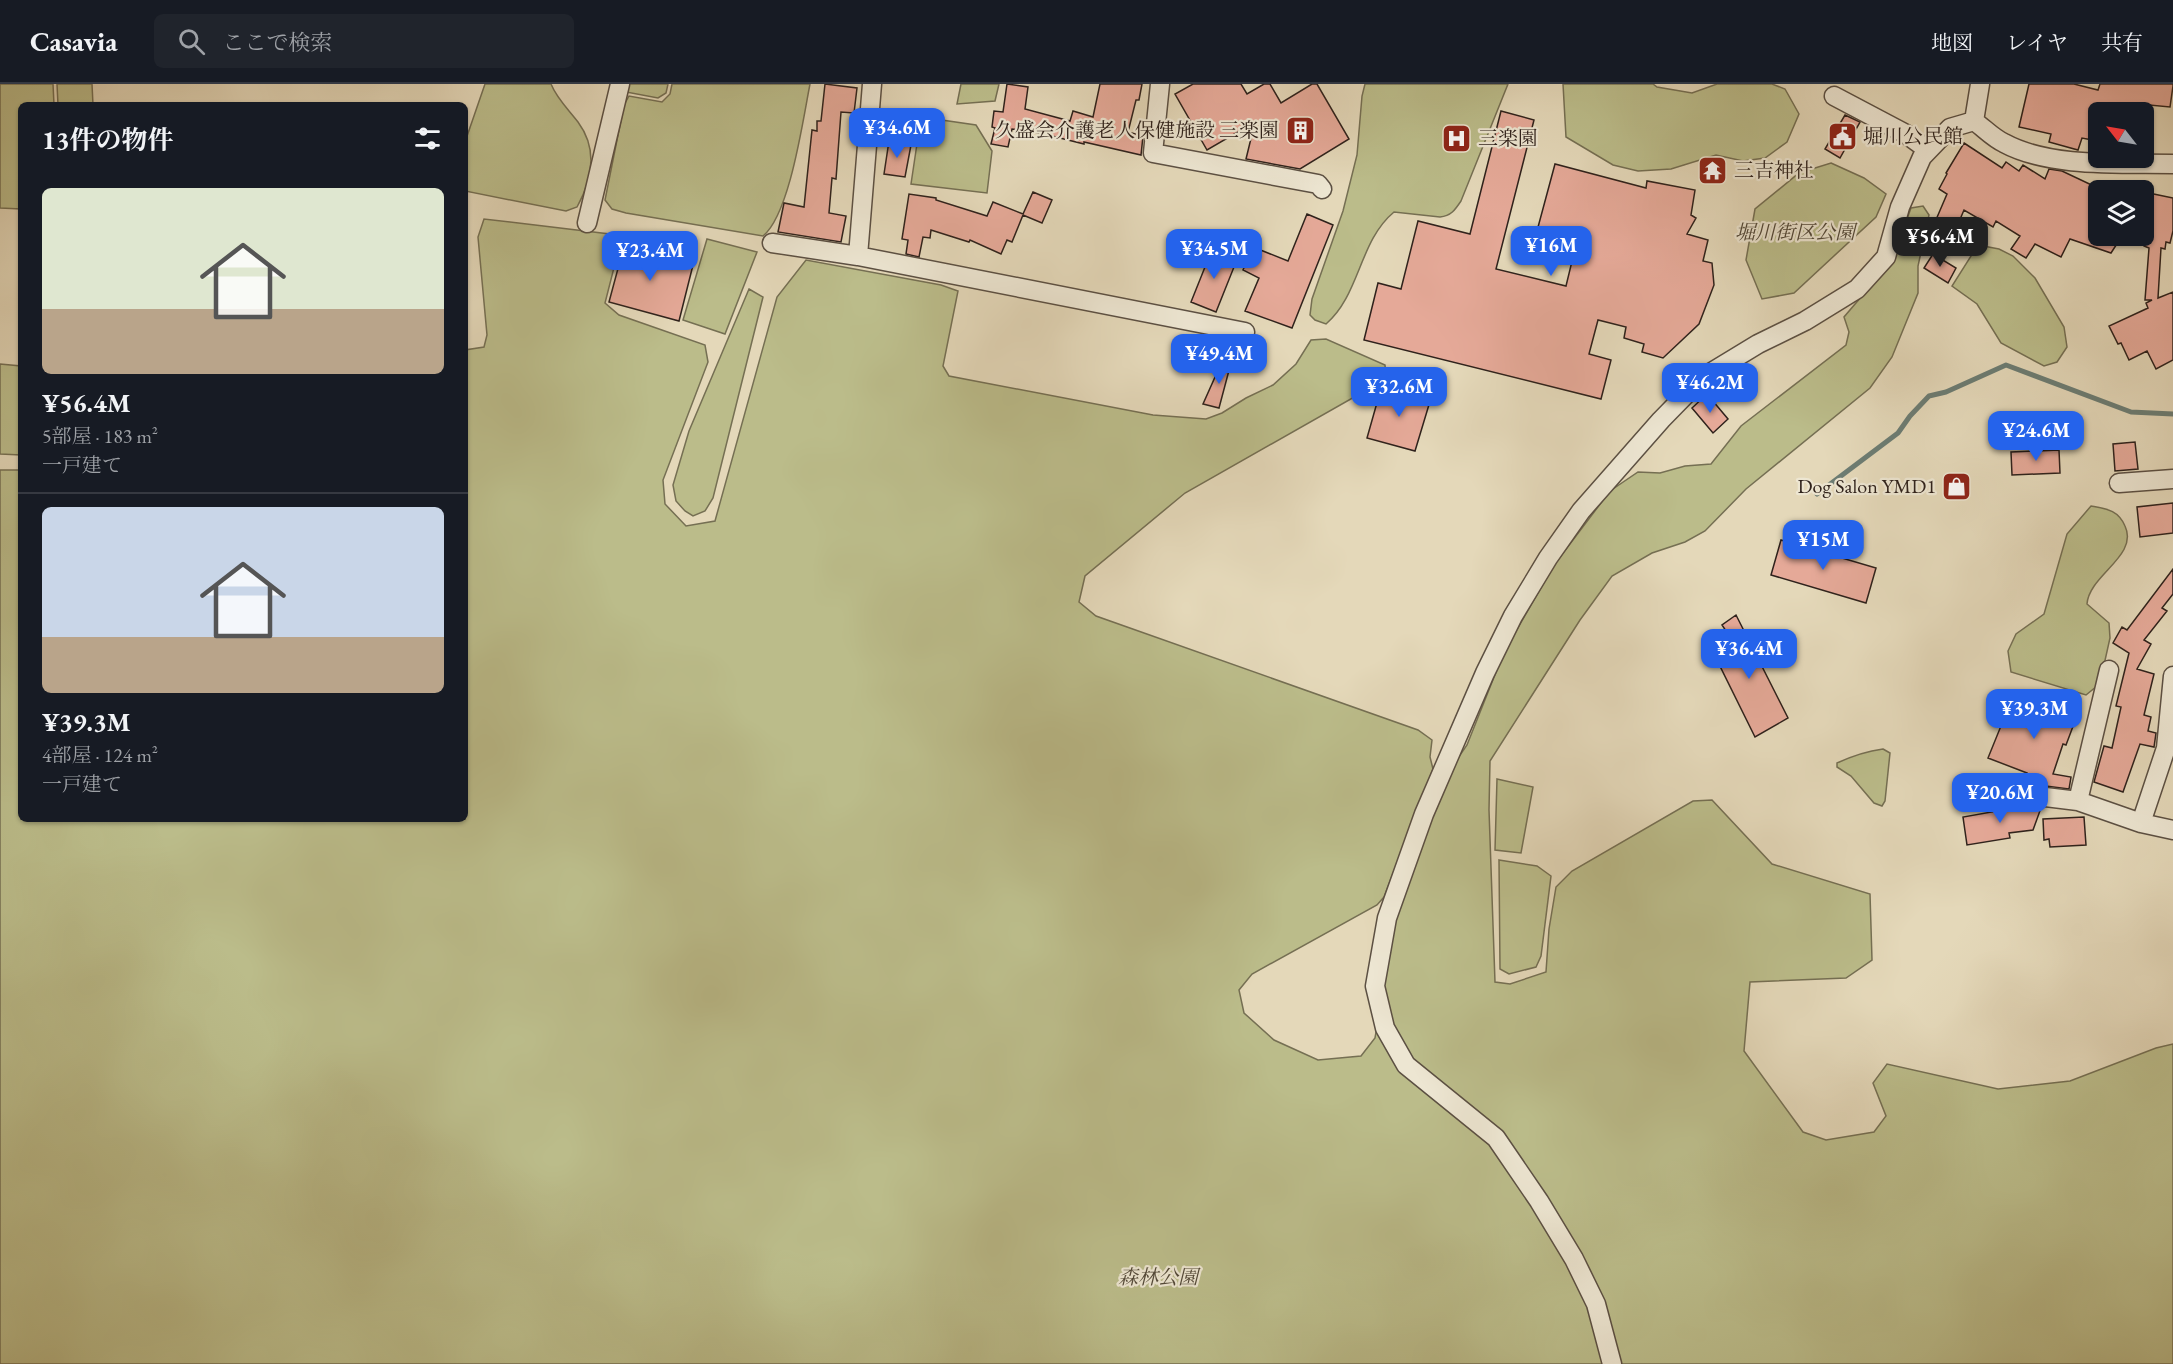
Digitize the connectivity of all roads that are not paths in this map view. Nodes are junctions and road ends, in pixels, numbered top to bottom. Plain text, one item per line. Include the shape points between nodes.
1 (620, 84) edge
2 (872, 84) edge
3 (1160, 84) edge
4 (1980, 84) edge
5 (1834, 96) dead end
6 (1974, 121) junction
7 (1928, 150) junction
8 (2173, 164) edge
9 (1322, 189) dead end
10 (587, 223) dead end
11 (772, 243) dead end
12 (858, 256) junction
13 (1245, 332) dead end
14 (2173, 480) edge
15 (2119, 483) dead end
16 (2109, 670) dead end
17 (2173, 676) edge
18 (1981, 789) dead end
19 (2078, 801) junction
20 (2141, 823) junction
21 (2173, 830) edge
22 (1612, 1364) edge

1 - 10 street
2 - 12 street
3 - 9 street via 1153,153 1318,184
4 - 6 street
5 - 7 street
6 - 7 street via 1950,128
6 - 8 street via 2003,143 2031,154 2083,162
7 - 22 street via 1900,207 1886,257 1857,289 1702,378 1581,511 1513,616 1424,814 1387,918 1375,986 1385,1029 1406,1065 1496,1138 1539,1201 1596,1304
11 - 12 street
12 - 13 street
14 - 15 street
16 - 19 street
17 - 20 street via 2166,748
18 - 19 street
19 - 20 street
20 - 21 street

